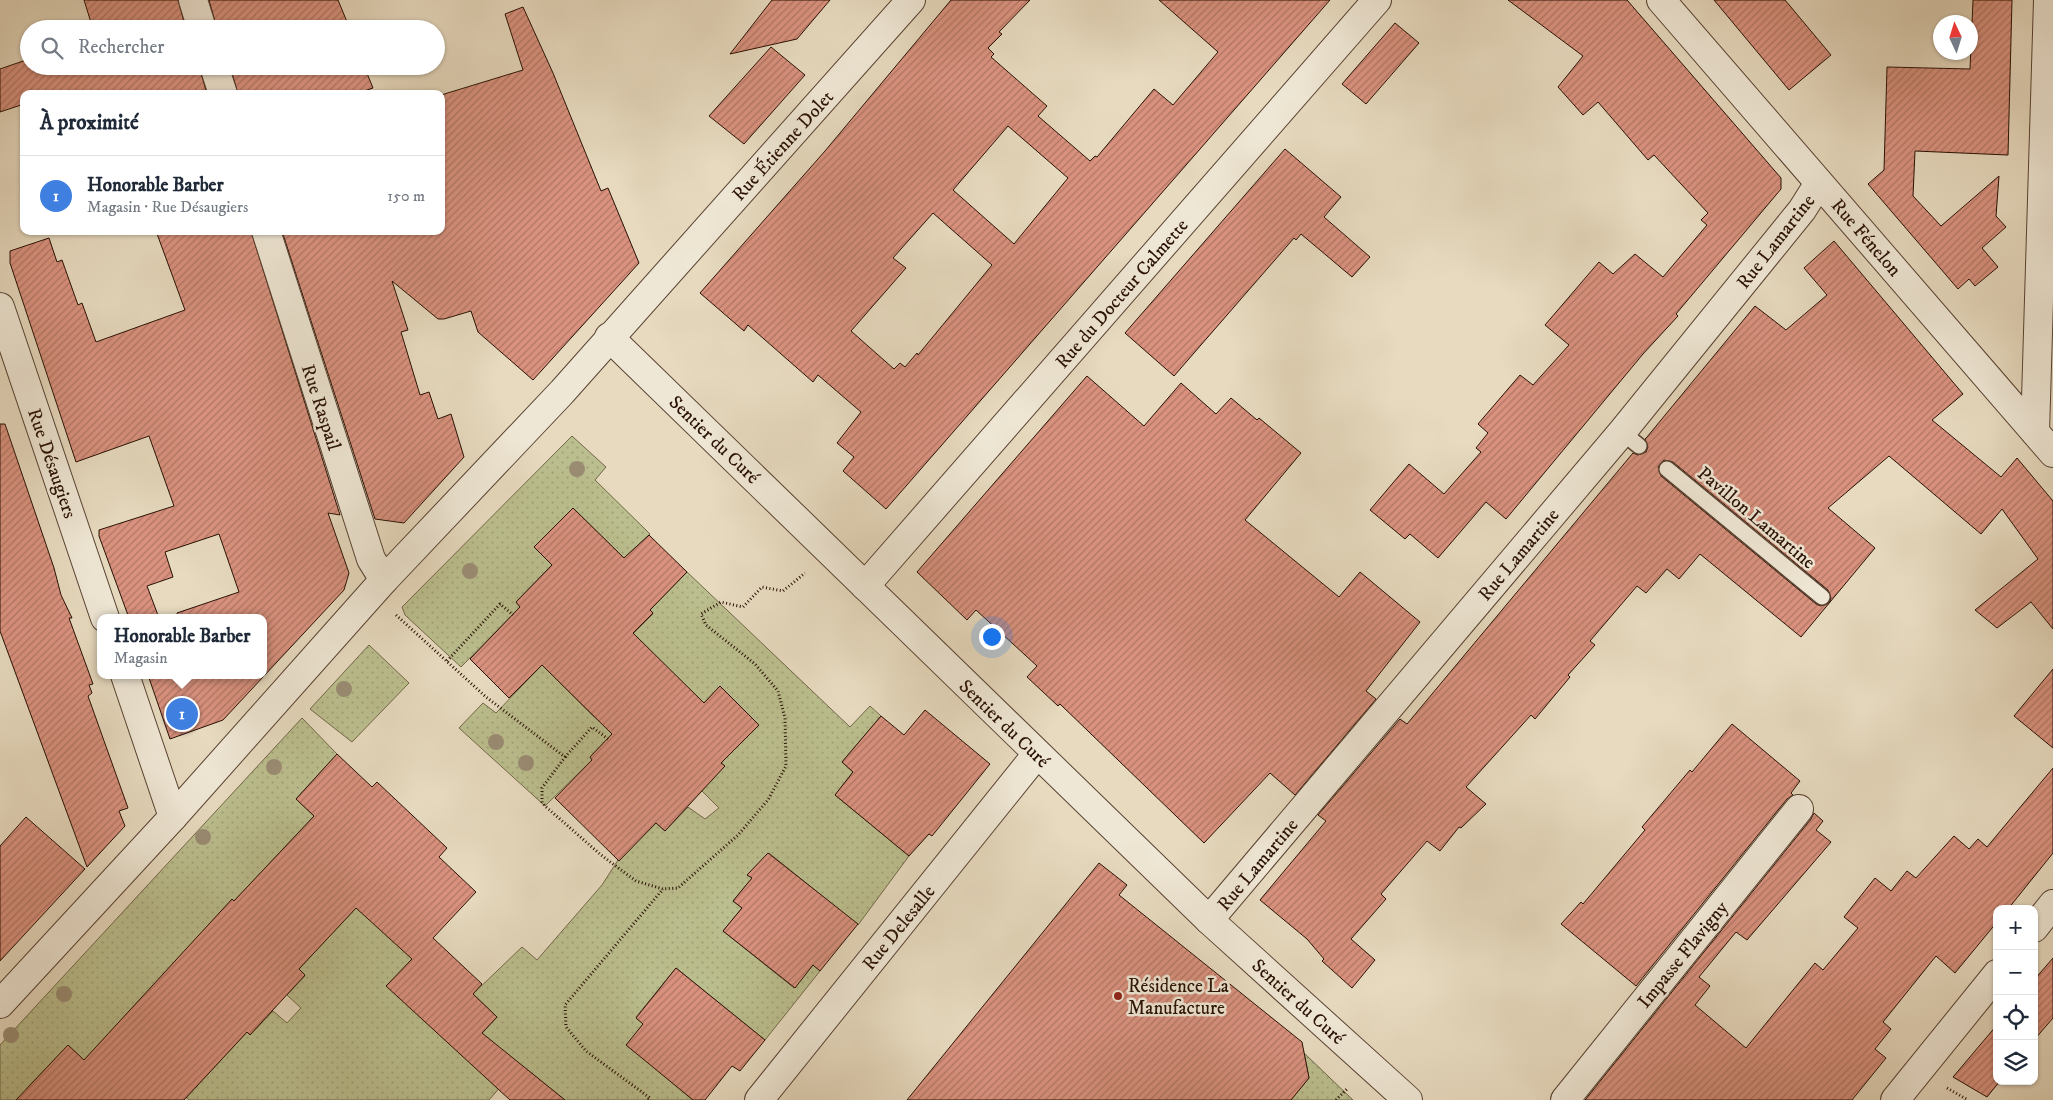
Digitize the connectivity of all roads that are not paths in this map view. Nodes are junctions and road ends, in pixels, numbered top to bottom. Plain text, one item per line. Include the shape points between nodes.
1 (193, 0) edge
2 (911, 0) edge
3 (1377, 0) edge
4 (1661, 0) edge
5 (2048, 0) edge
6 (199, 20) edge
7 (217, 75) edge
8 (221, 90) edge
9 (1819, 183) junction
10 (267, 235) edge
11 (0, 308) edge
12 (609, 337) junction
13 (2035, 432) junction
14 (2053, 453) edge
15 (1666, 469) dead end
16 (865, 586) junction
17 (378, 587) junction
18 (1822, 597) dead end
19 (105, 614) edge
20 (126, 679) edge
21 (1037, 754) junction
22 (1799, 809) dead end
23 (173, 817) junction
24 (2053, 904) edge
25 (1209, 920) junction
26 (2038, 923) edge
27 (1993, 979) edge
28 (0, 1004) edge
29 (759, 1100) edge
30 (1408, 1100) edge
31 (1565, 1100) edge
32 (1895, 1100) edge

1 - 6 street
2 - 12 street, Rue Étienne Dolet
3 - 16 street, Rue du Docteur Calmette
4 - 9 street, Rue Fénelon
5 - 13 street
7 - 8 street
9 - 13 street, Rue Fénelon
9 - 25 street, Rue Lamartine via 1630,439
10 - 17 street, Rue Raspail
11 - 19 street, Rue Désaugiers
12 - 16 street, Sentier du Curé
12 - 17 street, Rue Étienne Dolet via 562,392
13 - 14 street, Rue Fénelon
15 - 18 lane, Pavillon Lamartine
16 - 21 street, Sentier du Curé
17 - 23 street, Rue Étienne Dolet
20 - 23 street
21 - 25 street, Sentier du Curé
21 - 29 street, Rue Delesalle
22 - 31 street, Impasse Flavigny
23 - 28 street, Rue Étienne Dolet
24 - 26 street
25 - 30 street, Sentier du Curé
27 - 32 street

